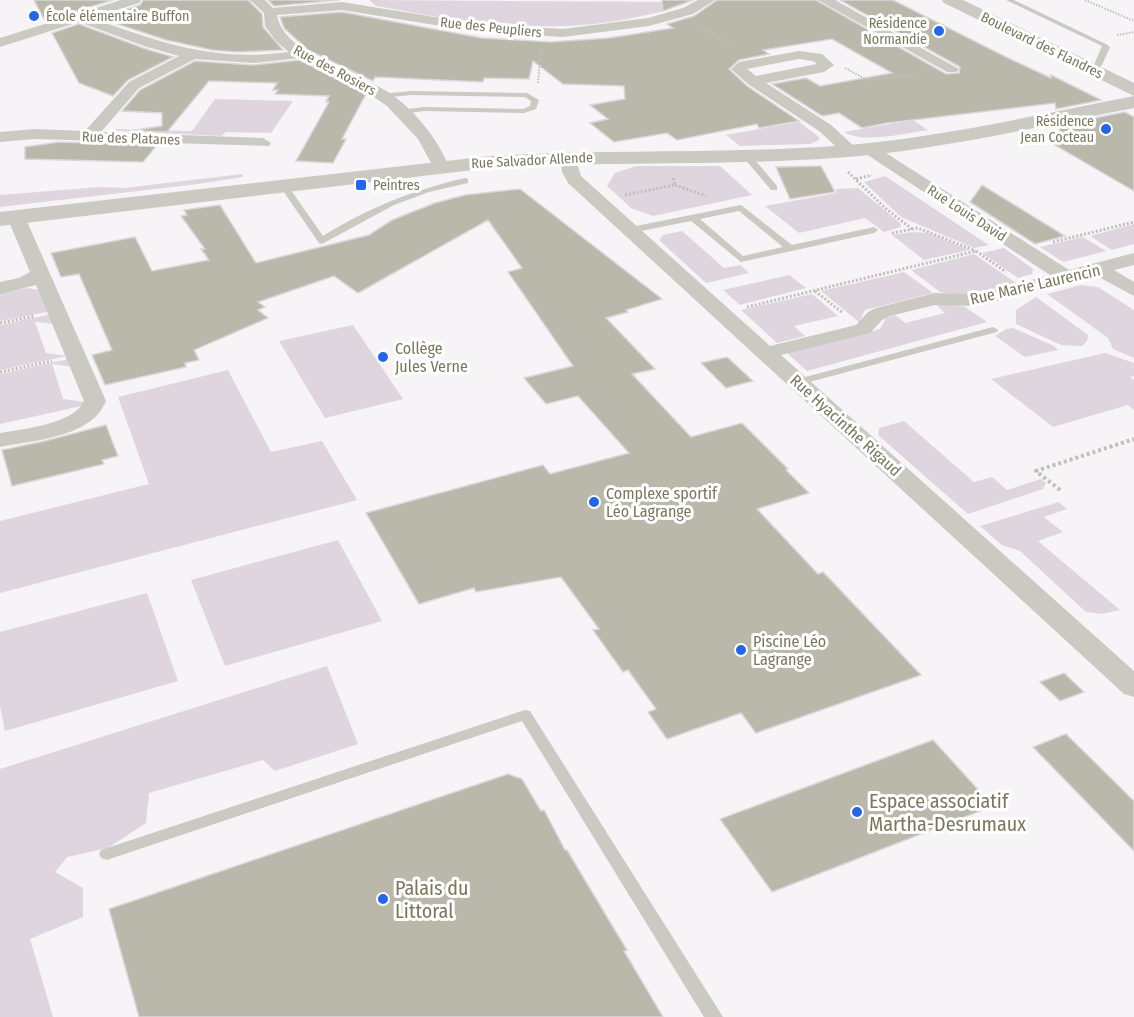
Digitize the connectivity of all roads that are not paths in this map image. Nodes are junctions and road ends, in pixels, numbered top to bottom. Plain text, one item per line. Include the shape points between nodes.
1 (134, 0) edge
2 (257, 0) edge
3 (708, 0) edge
4 (825, 0) edge
5 (950, 0) edge
6 (961, 0) edge
7 (1008, 0) edge
8 (344, 3) edge
9 (270, 12) junction
10 (80, 18) junction
11 (0, 43) edge
12 (194, 54) junction
13 (301, 54) junction
14 (1098, 65) junction
15 (950, 68) road end
16 (753, 81) junction
17 (1134, 82) edge
18 (1134, 92) edge
19 (382, 96) junction
20 (1134, 102) edge
21 (402, 112) junction
22 (1048, 117) junction
23 (89, 136) junction
24 (0, 137) edge
25 (263, 143) dead end
26 (859, 150) junction
27 (747, 156) junction
28 (568, 157) junction
29 (441, 166) junction
30 (465, 181) dead end
31 (283, 185) junction
32 (774, 188) dead end
33 (8, 218) edge
34 (693, 218) junction
35 (632, 230) junction
36 (871, 231) road end
37 (790, 248) junction
38 (1134, 259) edge
39 (1099, 268) junction
40 (40, 274) junction
41 (1066, 277) junction
42 (0, 288) edge
43 (1134, 290) edge
44 (993, 330) dead end
45 (766, 353) junction
46 (798, 382) junction
47 (0, 440) edge
48 (1134, 687) edge
49 (106, 854) dead end
50 (714, 1017) edge

1 - 10 street
2 - 9 street, Rue des Rosiers
3 - 8 street, Rue des Peupliers via 679,14 618,28 543,32 466,26
4 - 15 street
5 - 18 street, Boulevard des Flandres
6 - 14 street, Boulevard des Flandres
7 - 14 lane via 1104,45
8 - 9 street, Rue des Peupliers
9 - 13 street, Rue des Rosiers via 274,31
10 - 11 street
10 - 12 street via 168,49
12 - 13 street via 259,58
12 - 23 street via 134,85
13 - 19 street, Rue des Rosiers
14 - 17 street, Boulevard des Flandres
16 - 16 street via 738,68 807,55 827,65
16 - 26 street, Rue Louis David
18 - 22 street, Rue Salvador Allende
19 - 21 street, Rue des Rosiers
19 - 21 lane via 531,96 535,100 533,107 524,111
20 - 22 street, Rue Salvador Allende
21 - 29 street, Rue des Rosiers via 430,143
22 - 26 street, Rue Salvador Allende
23 - 24 street, Rue des Platanes
23 - 25 street, Rue des Platanes
26 - 27 street, Rue Salvador Allende
26 - 41 street, Rue Louis David
27 - 28 street, Rue Salvador Allende
27 - 32 lane
28 - 29 street, Rue Salvador Allende
28 - 35 street, Rue Hyacinthe Rigaud via 572,176
29 - 31 street, Rue Salvador Allende
30 - 31 lane via 392,201 322,241
31 - 33 street, Rue Salvador Allende
33 - 40 street, Rue Salvador Allende
34 - 35 lane
34 - 37 lane via 741,208
34 - 37 lane via 741,259
35 - 45 street, Rue Hyacinthe Rigaud
36 - 37 lane
38 - 39 street, Rue Marie Laurencin
39 - 41 street, Rue Marie Laurencin
39 - 43 street
40 - 42 street via 25,283
40 - 47 street, Rue Salvador Allende via 95,401 92,410 73,423
41 - 45 street, Rue Marie Laurencin via 978,300 935,300 892,309 875,316 863,328
44 - 46 lane
45 - 46 street, Rue Hyacinthe Rigaud
46 - 48 street, Rue Hyacinthe Rigaud
49 - 50 lane via 525,715

